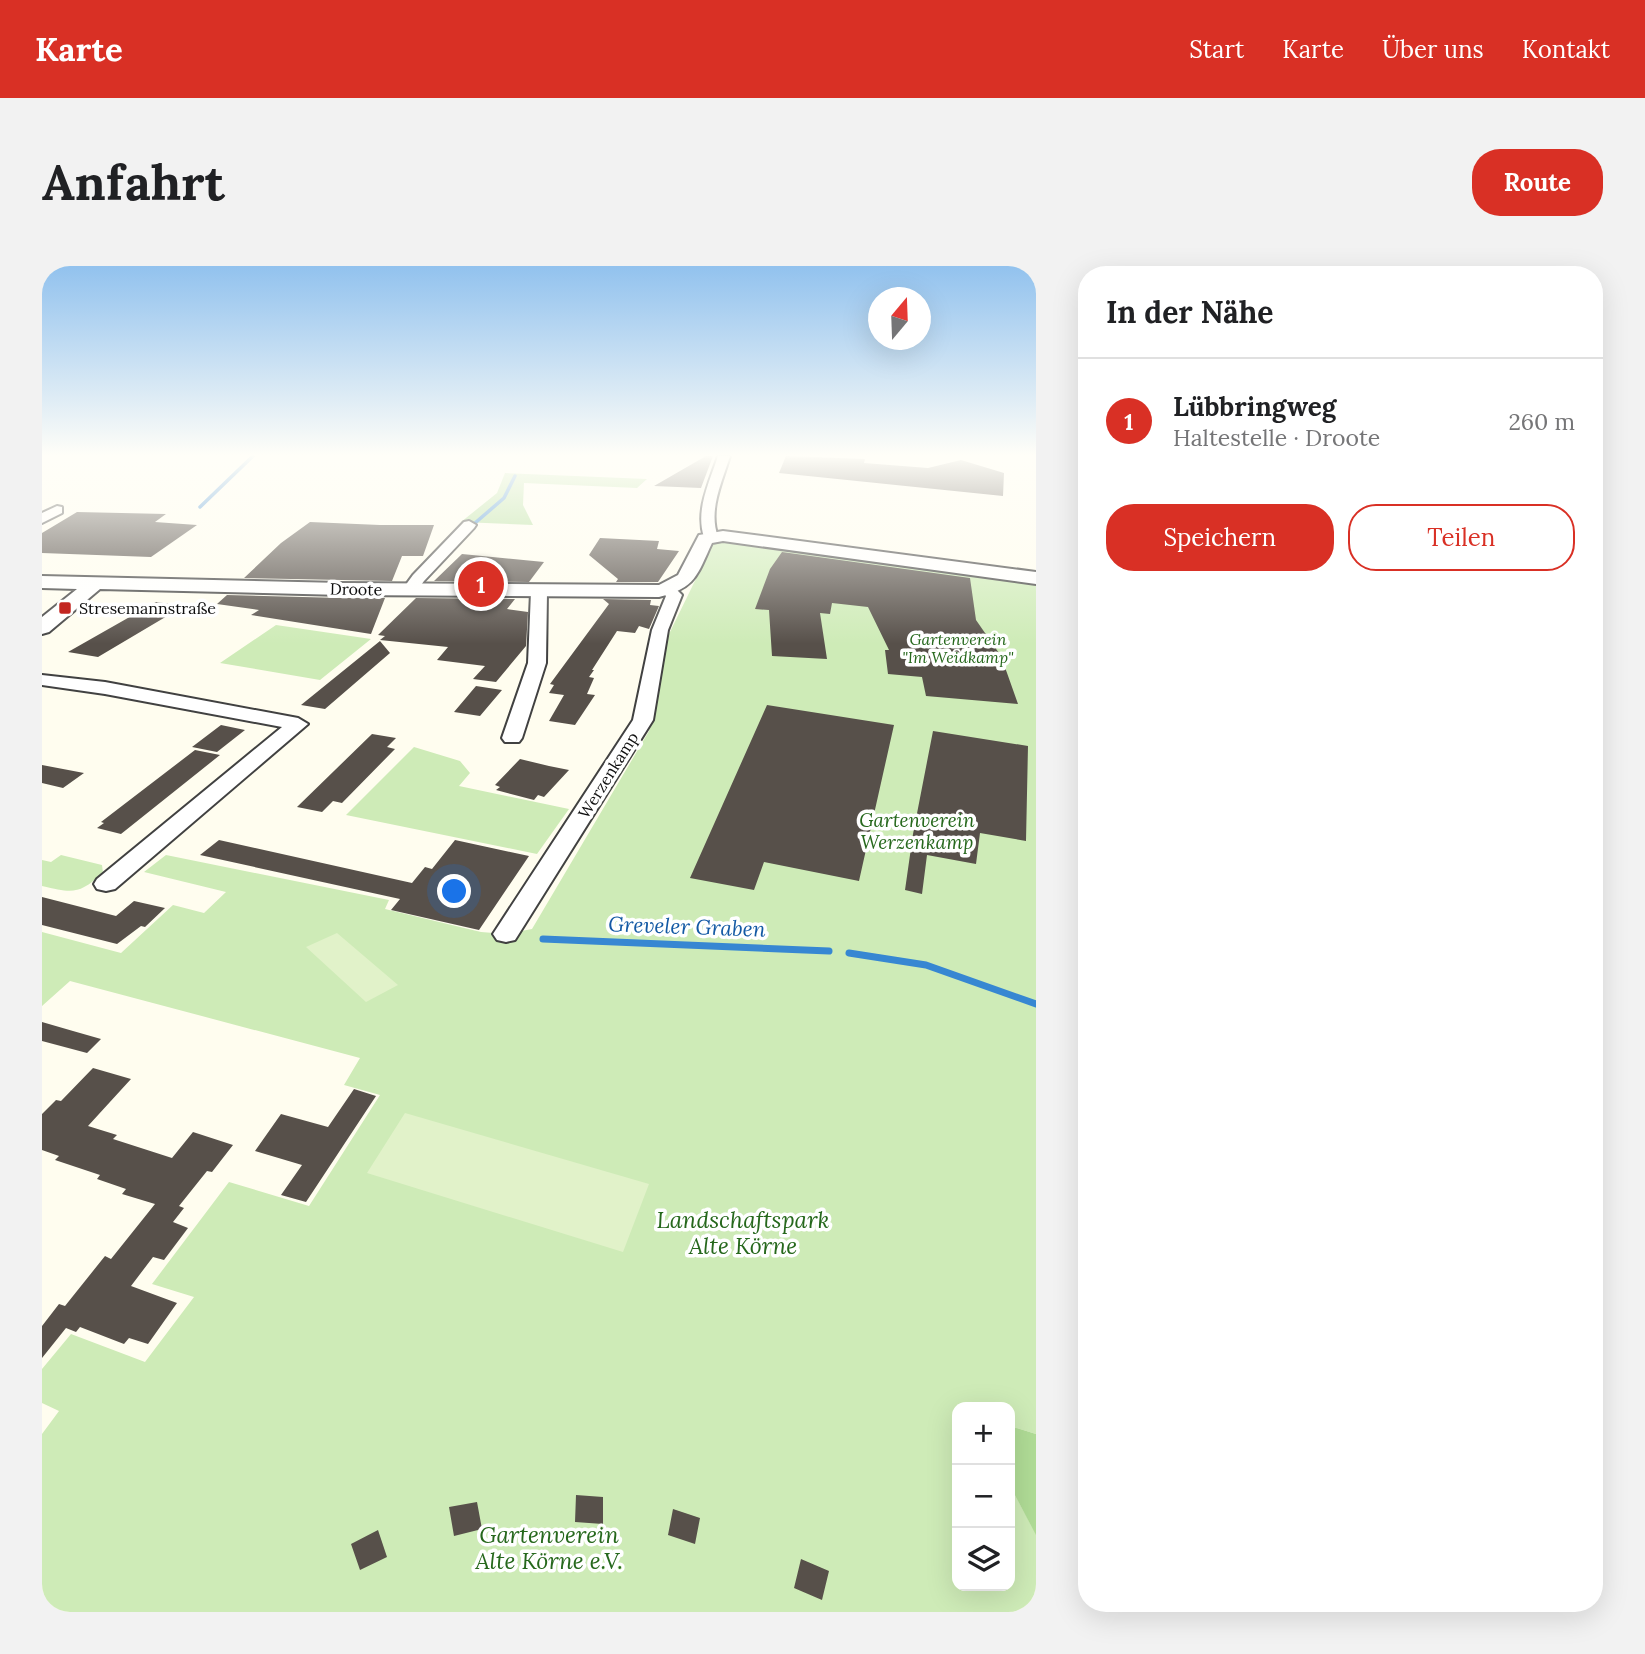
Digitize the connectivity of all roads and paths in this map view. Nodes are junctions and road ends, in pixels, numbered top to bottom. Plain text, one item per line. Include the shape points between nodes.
1 (709, 519) edge
2 (469, 525) dead end
3 (711, 537) junction
4 (1036, 578) edge
5 (42, 582) edge
6 (93, 585) junction
7 (410, 590) junction
8 (669, 590) junction
9 (539, 592) junction
10 (42, 628) edge
11 (42, 680) edge
12 (512, 738) dead end
13 (106, 884) dead end
14 (506, 934) dead end

1 - 3 street
2 - 7 street
3 - 4 street
3 - 8 street via 704,540 688,576
5 - 6 street, Droote
6 - 7 street, Droote
6 - 10 street
7 - 9 street, Droote
8 - 9 street, Droote
8 - 14 street, Werzenkamp via 674,595 660,630 643,720
9 - 12 street via 537,663
11 - 13 street via 298,724

